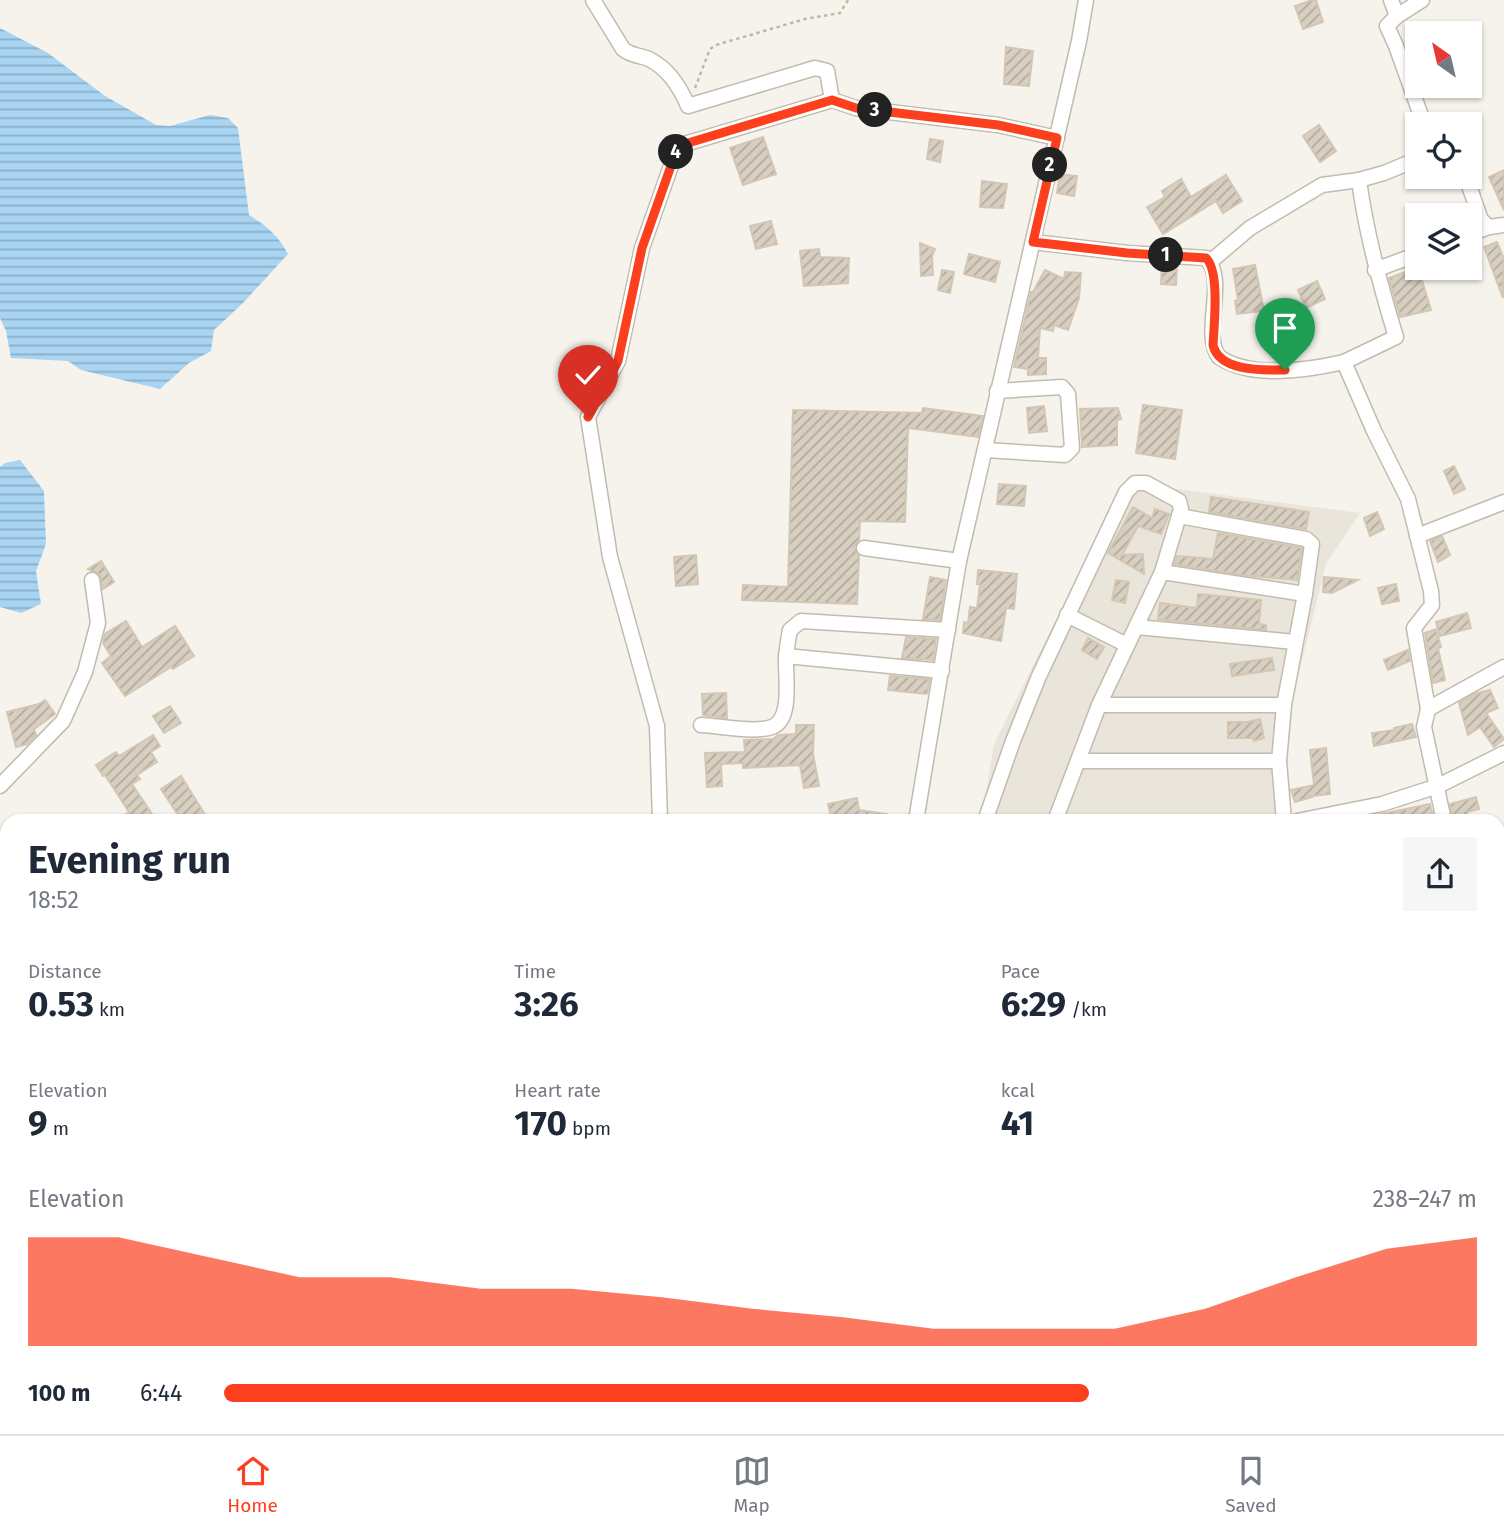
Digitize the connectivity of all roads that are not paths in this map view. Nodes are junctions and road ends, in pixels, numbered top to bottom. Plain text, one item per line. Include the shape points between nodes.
1 (593, 0) edge
2 (1086, 0) edge
3 (1391, 0) edge
4 (1422, 0) edge
5 (1397, 16) junction
6 (832, 100) junction
7 (1420, 112) edge
8 (1057, 138) junction
9 (1405, 164) edge
10 (1359, 180) junction
11 (1470, 189) edge
12 (1504, 225) edge
13 (1489, 227) junction
14 (1482, 230) edge
15 (1033, 242) junction
16 (1405, 259) edge
17 (1210, 262) junction
18 (1375, 270) junction
19 (1344, 362) junction
20 (997, 391) junction
21 (985, 450) junction
22 (1504, 502) edge
23 (1179, 516) junction
24 (1417, 536) junction
25 (864, 548) dead end
26 (959, 561) junction
27 (1161, 572) junction
28 (92, 580) dead end
29 (1305, 594) junction
30 (1067, 615) junction
31 (1137, 627) junction
32 (948, 630) junction
33 (1295, 642) junction
34 (1127, 645) junction
35 (786, 656) junction
36 (1504, 667) edge
37 (942, 671) junction
38 (1098, 705) junction
39 (1284, 705) junction
40 (1427, 709) junction
41 (701, 725) dead end
42 (1504, 753) edge
43 (1079, 761) junction
44 (1279, 761) junction
45 (0, 786) edge
46 (1438, 786) junction
47 (660, 814) edge
48 (917, 814) edge
49 (987, 814) edge
50 (1058, 814) edge
51 (1283, 814) edge
52 (1332, 814) edge
53 (1443, 814) edge

1 - 6 street via 623,49 667,72 688,106 821,69
2 - 8 street
3 - 5 street
4 - 5 street
5 - 7 street via 1387,26
6 - 8 street via 856,108 998,125
6 - 47 street via 678,146 642,248 618,361 588,417 610,557 657,726
8 - 15 street
9 - 10 street
10 - 17 street via 1322,185 1250,228
10 - 18 street
11 - 13 street
12 - 13 street
13 - 14 street
15 - 17 street via 1200,257
15 - 20 street
16 - 18 street
17 - 19 street via 1213,349 1219,357 1265,370 1313,369
18 - 19 street via 1396,337
19 - 24 street via 1408,499
20 - 21 street
20 - 21 street via 1062,387 1068,394 1072,448 1065,455
21 - 26 street
22 - 24 street
23 - 27 street
23 - 29 street via 1309,540 1312,547
23 - 30 street via 1181,503 1174,497 1146,483 1130,485
24 - 40 street via 1432,605 1414,628
25 - 26 street
26 - 32 street
27 - 29 street
27 - 31 street
28 - 45 street via 97,623 85,672 62,721
29 - 33 street
30 - 34 street
30 - 49 street
31 - 33 street
31 - 34 street
32 - 35 street via 801,621 790,630
32 - 37 street
33 - 39 street
34 - 38 street
35 - 37 street
35 - 41 street via 786,705 780,723 761,729
36 - 40 street
37 - 48 street
38 - 39 street
38 - 43 street
39 - 44 street
40 - 46 street via 1424,727
42 - 46 street
43 - 44 street
43 - 50 street
44 - 51 street
46 - 52 street
46 - 53 street

